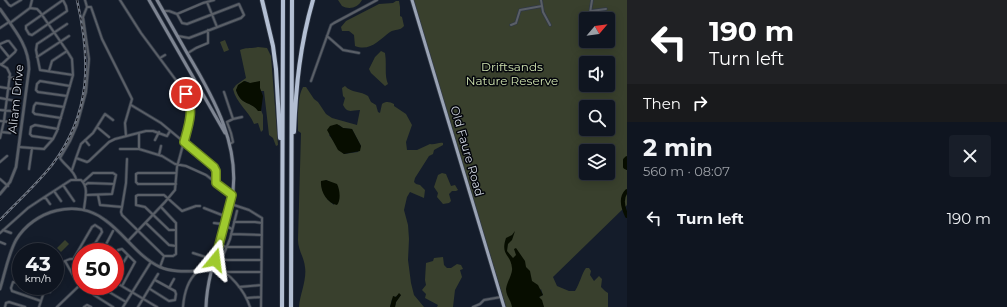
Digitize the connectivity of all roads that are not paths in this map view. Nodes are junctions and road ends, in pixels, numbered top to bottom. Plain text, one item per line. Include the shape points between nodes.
1 (5, 0) edge
2 (21, 0) edge
3 (32, 0) edge
4 (62, 0) edge
5 (85, 0) edge
6 (120, 0) edge
7 (149, 0) edge
8 (157, 0) edge
9 (214, 0) edge
10 (262, 0) edge
11 (283, 0) edge
12 (292, 0) edge
13 (313, 0) edge
14 (377, 0) edge
15 (412, 0) edge
16 (541, 0) edge
17 (592, 0) edge
18 (207, 2) junction
19 (86, 6) junction
20 (542, 6) junction
21 (0, 8) edge
22 (30, 8) junction
23 (606, 9) dead end
24 (163, 11) junction
25 (591, 11) joint
26 (42, 14) junction
27 (177, 14) junction
28 (212, 14) junction
29 (9, 22) junction
30 (48, 23) junction
31 (67, 24) dead end
32 (511, 25) dead end
33 (550, 25) dead end
34 (217, 27) junction
35 (0, 28) edge
36 (208, 30) junction
37 (54, 32) junction
38 (69, 36) dead end
39 (178, 36) junction
40 (327, 36) junction
41 (61, 41) junction
42 (0, 45) edge
43 (67, 51) junction
44 (187, 53) junction
45 (359, 53) dead end
46 (165, 55) dead end
47 (9, 57) junction
48 (38, 57) junction
49 (160, 58) junction
50 (1, 64) edge
51 (49, 71) junction
52 (73, 75) junction
53 (9, 77) junction
54 (19, 79) dead end
55 (311, 81) dead end
56 (70, 86) junction
57 (0, 87) edge
58 (8, 88) junction
59 (18, 90) dead end
60 (224, 92) dead end
61 (67, 96) junction
62 (0, 98) edge
63 (6, 99) junction
64 (16, 101) dead end
65 (131, 105) junction
66 (64, 107) junction
67 (0, 110) edge
68 (5, 110) junction
69 (12, 111) dead end
70 (242, 117) dead end
71 (61, 118) junction
72 (233, 119) junction
73 (113, 120) dead end
74 (0, 121) edge
75 (4, 121) junction
76 (12, 122) dead end
77 (97, 127) junction
78 (58, 129) junction
79 (170, 131) junction
80 (2, 132) junction
81 (159, 132) junction
82 (10, 133) dead end
83 (139, 133) junction
84 (126, 136) junction
85 (109, 137) dead end
86 (0, 138) edge
87 (227, 138) junction
88 (53, 139) junction
89 (85, 140) junction
90 (155, 140) dead end
91 (184, 142) junction
92 (229, 144) junction
93 (89, 145) dead end
94 (19, 146) junction
95 (161, 146) dead end
96 (32, 148) junction
97 (120, 149) dead end
98 (139, 149) junction
99 (283, 150) junction
100 (159, 154) junction
101 (7, 156) dead end
102 (76, 158) junction
103 (127, 159) dead end
104 (0, 162) edge
105 (291, 162) junction
106 (177, 164) junction
107 (29, 169) dead end
108 (72, 170) junction
109 (176, 173) junction
110 (0, 179) edge
111 (76, 179) junction
112 (83, 182) junction
113 (216, 183) junction
114 (114, 184) junction
115 (176, 184) junction
116 (63, 185) junction
117 (85, 185) junction
118 (8, 186) junction
119 (54, 191) junction
120 (0, 194) edge
121 (86, 195) junction
122 (98, 195) junction
123 (232, 195) junction
124 (45, 197) junction
125 (169, 199) junction
126 (61, 201) dead end
127 (74, 201) dead end
128 (50, 204) dead end
129 (231, 204) junction
130 (200, 206) dead end
131 (122, 207) junction
132 (161, 207) junction
133 (204, 208) dead end
134 (84, 209) junction
135 (237, 211) dead end
136 (153, 215) junction
137 (227, 217) junction
138 (234, 222) junction
139 (146, 223) junction
140 (214, 223) dead end
141 (262, 223) junction
142 (224, 226) junction
143 (232, 229) junction
144 (3, 230) junction
145 (176, 230) junction
146 (113, 231) dead end
147 (138, 231) junction
148 (0, 233) edge
149 (11, 233) dead end
150 (231, 234) junction
151 (262, 235) junction
152 (128, 241) junction
153 (0, 242) edge
154 (82, 243) edge
155 (95, 243) edge
156 (107, 243) edge
157 (5, 244) dead end
158 (219, 244) junction
159 (176, 246) junction
160 (226, 247) junction
161 (262, 247) junction
162 (124, 251) edge
163 (193, 253) dead end
164 (128, 255) junction
165 (164, 256) junction
166 (72, 259) edge
167 (215, 259) junction
168 (222, 259) junction
169 (261, 260) junction
170 (65, 261) joint
171 (124, 261) edge
172 (151, 262) junction
173 (214, 265) junction
174 (160, 267) junction
175 (218, 268) junction
176 (197, 271) junction
177 (212, 271) junction
178 (225, 272) junction
179 (261, 272) junction
180 (72, 273) edge
181 (158, 274) dead end
182 (174, 279) dead end
183 (155, 280) junction
184 (124, 283) edge
185 (261, 285) junction
186 (124, 287) edge
187 (239, 287) junction
188 (169, 288) junction
189 (0, 289) edge
190 (150, 289) junction
191 (72, 292) edge
192 (132, 292) junction
193 (24, 295) edge
194 (43, 295) edge
195 (94, 295) edge
196 (114, 295) edge
197 (67, 297) junction
198 (261, 297) junction
199 (500, 297) junction
200 (247, 298) junction
201 (143, 299) junction
202 (69, 300) dead end
203 (41, 301) junction
204 (126, 302) junction
205 (5, 307) edge
206 (25, 307) edge
207 (39, 307) edge
208 (57, 307) edge
209 (84, 307) edge
210 (92, 307) edge
211 (112, 307) edge
212 (123, 307) edge
213 (138, 307) edge
214 (157, 307) edge
215 (183, 307) edge
216 (206, 307) edge
217 (250, 307) edge
218 (261, 307) edge
219 (282, 307) edge
220 (291, 307) edge
221 (473, 307) edge
222 (504, 307) edge

1 - 2 street via 10,6
3 - 22 street
4 - 26 street
4 - 30 street via 67,10
5 - 19 street
6 - 49 street
7 - 87 main road
8 - 24 main road
9 - 18 street
10 - 99 highway via 273,46
11 - 99 highway
12 - 105 highway
13 - 105 highway via 299,64
14 - 40 street via 334,23
15 - 199 main road, Old Faure Road
16 - 20 street
17 - 25 street
18 - 27 street
18 - 28 street
19 - 65 street via 91,7 102,39 132,99
19 - 108 street via 82,16 89,59 86,92 77,125 60,158
20 - 32 street via 520,10 516,23
20 - 33 street
21 - 29 street, Aliam Drive
22 - 26 street via 37,9
22 - 29 street
23 - 25 street
24 - 27 street
24 - 39 main road
26 - 30 street
26 - 30 street via 25,28 32,34
27 - 28 street via 182,23 187,24
28 - 34 street
28 - 34 street via 239,4 244,14 243,17
29 - 35 street
29 - 94 street, Aliam Drive via 25,45 29,63
30 - 37 street
31 - 37 street
34 - 36 street
36 - 39 street via 189,38
36 - 44 street via 208,43
37 - 41 street
37 - 48 street via 37,45
38 - 41 street
39 - 44 main road
40 - 45 street via 343,50
40 - 55 street
41 - 43 street
41 - 48 street
42 - 47 street
42 - 47 street via 7,40 14,46 16,51
43 - 51 street via 51,62
43 - 52 street via 73,62
44 - 87 main road via 212,96
46 - 49 street
47 - 50 street
48 - 51 street via 40,70
49 - 91 street via 189,100 190,119
50 - 53 street via 9,70
51 - 52 street
52 - 56 street
53 - 54 street
53 - 58 street
56 - 61 street
56 - 61 street via 40,82 37,84 38,92
57 - 58 street
58 - 59 street
58 - 63 street
60 - 72 street
61 - 66 street
62 - 63 street
63 - 64 street
63 - 68 street
65 - 79 street
65 - 84 street via 125,123
66 - 71 street
66 - 71 street via 34,104 35,114
67 - 68 street
68 - 69 street
68 - 75 street
70 - 72 street
71 - 78 street
72 - 92 street via 227,123 233,142
73 - 77 street via 105,113
74 - 75 street
75 - 76 street
75 - 80 street
77 - 85 street
77 - 89 street
78 - 88 street
78 - 88 street via 33,125 31,127 32,136
79 - 81 street via 167,136
79 - 91 street
80 - 82 street
80 - 86 street
81 - 83 street
81 - 90 street
83 - 84 street
83 - 98 street
84 - 102 street via 111,141 87,162
87 - 92 main road
88 - 96 street via 44,148
89 - 93 street
89 - 102 street via 79,147
91 - 106 street
91 - 113 street via 214,167
92 - 123 main road via 234,167
94 - 96 street
94 - 118 street, Aliam Drive via 16,167
95 - 100 street
96 - 107 street
97 - 98 street
98 - 100 street
99 - 219 highway
100 - 106 street
101 - 104 street
102 - 108 street
103 - 131 street
105 - 220 highway
106 - 109 street
106 - 113 street via 206,175
108 - 111 street
109 - 115 street
109 - 115 street via 138,173 135,177 138,184
110 - 118 street
111 - 112 street
111 - 116 street
112 - 114 street via 93,173 113,173 116,175
112 - 117 street
113 - 123 street
114 - 117 street
114 - 122 street via 112,194
115 - 125 street via 175,191
116 - 119 street
116 - 127 street
117 - 121 street
118 - 120 street, Aliam Drive
119 - 124 street
119 - 126 street
121 - 122 street
121 - 134 street
122 - 131 street via 100,205
123 - 129 main road
124 - 128 street
124 - 144 street
125 - 130 street via 183,211
125 - 132 street
125 - 136 street via 163,195 136,196 136,205 144,206
129 - 137 main road
129 - 141 street via 261,216
131 - 147 street via 121,213
132 - 136 street
132 - 145 street via 175,221
133 - 137 street
134 - 152 street via 103,218
134 - 189 street via 55,211 27,227 13,247
135 - 138 street
136 - 139 street
136 - 145 street via 170,230
137 - 142 main road
138 - 141 street
138 - 143 street
139 - 147 street
139 - 159 street via 169,245
140 - 142 street
141 - 151 street
142 - 143 street
142 - 158 main road
143 - 150 street
144 - 148 street
144 - 149 street
145 - 159 street
146 - 156 street
147 - 152 street
147 - 165 street
150 - 151 street
150 - 160 street
151 - 161 street
152 - 172 street
153 - 157 street
154 - 155 street via 92,226 95,226 102,232
158 - 160 street
158 - 167 main road
159 - 165 street via 175,256
160 - 161 street
160 - 168 street
161 - 169 street
162 - 164 street
163 - 167 street
164 - 171 street
164 - 184 street via 135,264
165 - 174 street
166 - 170 street
167 - 168 street
167 - 173 main road
168 - 169 street
168 - 175 street
169 - 179 street
170 - 180 street
172 - 174 street
172 - 192 street
173 - 175 street
173 - 177 main road
174 - 176 street via 175,271
175 - 178 street
176 - 177 street
176 - 215 street via 188,284
177 - 216 main road
178 - 179 street
178 - 187 street
179 - 185 street
181 - 183 street
182 - 188 street
183 - 188 street
183 - 190 street
185 - 187 street
185 - 198 street
186 - 192 street
187 - 200 street
188 - 190 street via 176,294 175,301 170,301
190 - 201 street
191 - 197 street
192 - 201 street
192 - 204 street
193 - 203 street
194 - 203 street
195 - 211 street
196 - 204 street
197 - 202 street
197 - 208 street
198 - 200 street
198 - 218 street
199 - 221 street via 484,300
199 - 222 main road, Old Faure Road
200 - 217 street
201 - 213 street
201 - 214 street
203 - 207 street
204 - 212 street
205 - 206 street via 9,302
209 - 210 street

